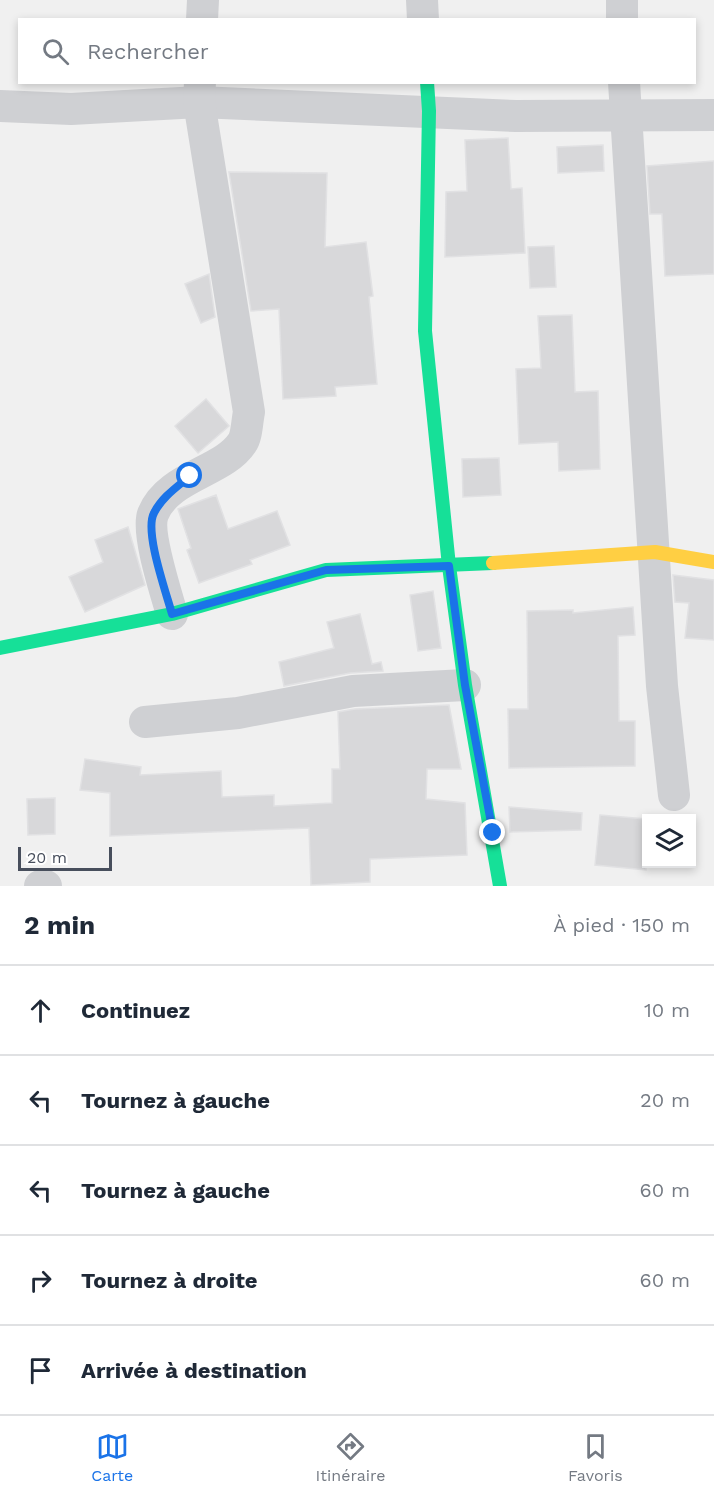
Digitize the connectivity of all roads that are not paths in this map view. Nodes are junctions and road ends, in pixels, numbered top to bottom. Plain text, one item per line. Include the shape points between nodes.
1 (203, 0) edge
2 (422, 0) edge
3 (622, 0) edge
4 (202, 18) edge
5 (423, 18) edge
6 (622, 18) edge
7 (624, 84) edge
8 (200, 92) edge
9 (428, 97) edge
10 (0, 106) edge
11 (714, 115) edge
12 (625, 116) junction
13 (655, 552) junction
14 (714, 562) edge
15 (449, 566) junction
16 (172, 614) junction
17 (0, 648) edge
18 (465, 685) junction
19 (145, 722) dead end
20 (674, 795) dead end
21 (40, 886) edge
22 (46, 886) edge
23 (500, 886) edge

1 - 4 street
2 - 5 street
3 - 6 street
7 - 12 street
8 - 9 street
8 - 10 street via 71,109
8 - 16 street via 249,412 243,442 226,458 183,482 152,515 153,541
9 - 12 street via 516,116
9 - 15 street via 425,331
11 - 12 street
12 - 13 street
13 - 14 street
13 - 15 street
13 - 20 street via 662,686
15 - 16 street via 326,570
15 - 18 street
16 - 17 street
18 - 19 street via 354,691 238,712
18 - 23 street
21 - 22 street

